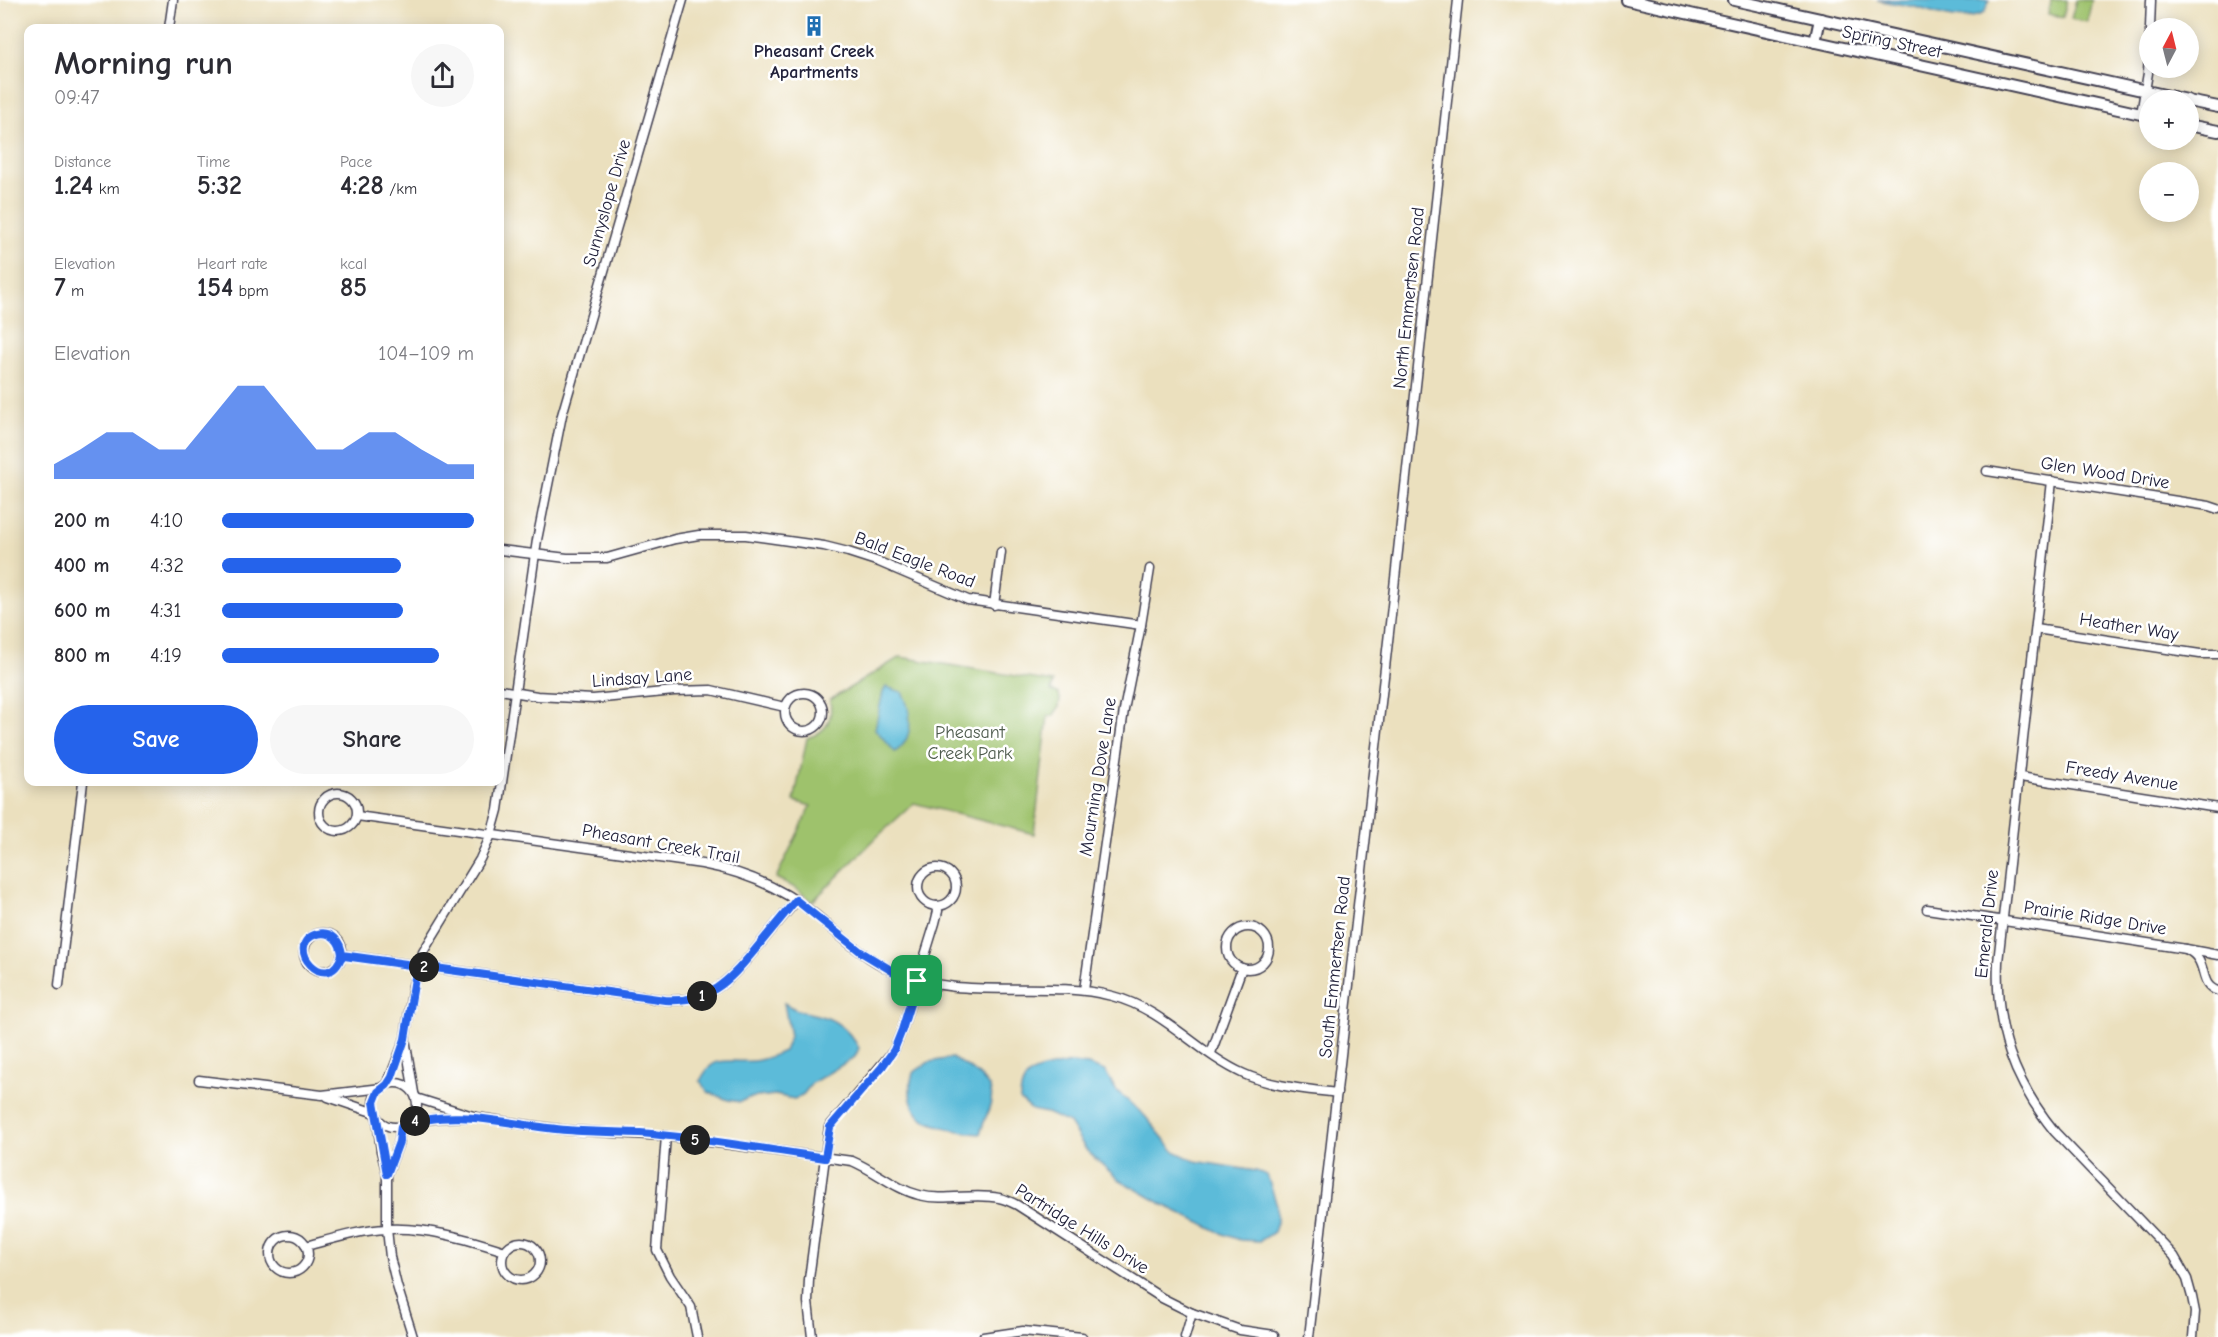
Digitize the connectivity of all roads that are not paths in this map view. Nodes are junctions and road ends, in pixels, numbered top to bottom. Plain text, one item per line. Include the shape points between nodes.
1 (173, 0) edge
2 (683, 0) edge
3 (1458, 0) edge
4 (1627, 0) edge
5 (1734, 0) edge
6 (2151, 0) edge
7 (2150, 18) edge
8 (1820, 19) junction
9 (170, 24) edge
10 (1815, 42) junction
11 (2140, 90) edge
12 (2199, 103) edge
13 (2218, 107) edge
14 (2139, 114) edge
15 (2199, 127) edge
16 (2218, 131) edge
17 (1987, 471) dead end
18 (2052, 481) junction
19 (2218, 509) edge
20 (504, 550) edge
21 (1001, 552) dead end
22 (535, 554) junction
23 (1150, 569) dead end
24 (1393, 600) joint
25 (994, 604) junction
26 (1141, 625) junction
27 (2036, 629) junction
28 (2218, 654) edge
29 (504, 691) edge
30 (515, 692) junction
31 (785, 707) junction
32 (504, 774) edge
33 (2020, 777) junction
34 (83, 786) edge
35 (502, 786) edge
36 (2218, 808) edge
37 (357, 816) junction
38 (491, 835) junction
39 (796, 900) junction
40 (937, 906) junction
41 (1927, 909) dead end
42 (2003, 920) junction
43 (2186, 949) junction
44 (342, 955) junction
45 (2218, 955) edge
46 (417, 966) junction
47 (1242, 968) junction
48 (917, 981) junction
49 (59, 985) dead end
50 (1084, 990) junction
51 (2218, 991) edge
52 (405, 1039) junction
53 (1211, 1053) junction
54 (199, 1080) dead end
55 (385, 1086) junction
56 (1337, 1093) junction
57 (321, 1095) junction
58 (415, 1096) junction
59 (376, 1115) junction
60 (476, 1117) junction
61 (406, 1124) junction
62 (666, 1136) junction
63 (825, 1158) junction
64 (387, 1174) junction
65 (387, 1229) junction
66 (306, 1246) junction
67 (505, 1251) junction
68 (1191, 1313) junction
69 (1274, 1335) dead end
70 (412, 1337) edge
71 (698, 1337) edge
72 (812, 1337) edge
73 (983, 1337) edge
74 (1082, 1337) edge
75 (1185, 1337) edge
76 (1310, 1337) edge
77 (2193, 1337) edge

1 - 9 street
2 - 22 street, Sunnyslope Drive via 562,415
3 - 24 street, North Emmertsen Road
4 - 10 main road, Spring Street
5 - 8 main road, Spring Street
6 - 7 street
8 - 10 main road
8 - 11 main road, Spring Street
10 - 14 main road, Spring Street
12 - 13 main road, Spring Street
15 - 16 main road
17 - 18 street, Glen Wood Drive
18 - 19 street, Glen Wood Drive
18 - 27 street, Emerald Drive
20 - 22 street, Bald Eagle Road
21 - 25 street
22 - 25 street, Bald Eagle Road via 607,558 699,535 746,535 848,552 968,600
22 - 30 street, Sunnyslope Drive
23 - 26 street, Mourning Dove Lane
24 - 56 street, South Emmertsen Road
25 - 26 street, Bald Eagle Road
26 - 50 street, Mourning Dove Lane via 1124,710
27 - 28 street, Heather Way
27 - 33 street, Emerald Drive
29 - 30 street, Lindsay Lane
30 - 31 street, Lindsay Lane via 593,699 711,690
30 - 32 street, Sunnyslope Drive
31 - 31 street via 789,724 800,731 812,730 823,716 817,698 806,693 793,697
33 - 36 street, Freedy Avenue
33 - 42 street, Emerald Drive
34 - 49 street
35 - 38 street, Sunnyslope Drive
37 - 37 street via 351,799 340,794 328,796 320,806 322,824 333,831 350,827
37 - 38 street, Pheasant Creek Trail
38 - 39 street, Pheasant Creek Trail via 720,867 765,883
38 - 46 street, Sunnyslope Drive
39 - 46 street via 727,981 708,994 686,1000
39 - 48 street, Pheasant Creek Trail via 861,952
40 - 40 street via 953,897 956,884 950,873 938,868 926,871 918,887 925,902
40 - 48 street
41 - 42 street, Prairie Ridge Drive
42 - 43 street, Prairie Ridge Drive
42 - 77 street, Emerald Drive via 1998,962 1999,1012 2018,1075 2055,1132 2174,1256 2192,1297
43 - 45 street, Prairie Ridge Drive
43 - 51 street, Prairie Ridge Drive via 2198,957 2206,981
44 - 44 street via 340,943 325,933 308,940 304,952 308,964 318,970 331,969
44 - 46 street
46 - 52 street, Sunnyslope Drive
47 - 47 street via 1261,964 1268,953 1264,933 1251,927 1237,929 1226,946 1230,960
47 - 53 street
48 - 50 street, Pheasant Creek Trail via 949,987
48 - 63 street via 894,1050 830,1127
50 - 53 street, Pheasant Creek Trail via 1140,1006
52 - 55 street
52 - 58 street
53 - 56 street, Pheasant Creek Trail via 1260,1080
54 - 57 street
55 - 57 street
55 - 58 street via 400,1084
55 - 59 street via 375,1097
56 - 76 street, South Emmertsen Road
57 - 59 street
58 - 60 street
58 - 61 street via 417,1112
59 - 61 street via 386,1125
59 - 64 street
60 - 61 street
60 - 62 street, Partridge Hills Drive via 566,1130
61 - 64 street
62 - 63 street, Partridge Hills Drive
62 - 71 street via 657,1250 669,1276 691,1307
63 - 68 street, Partridge Hills Drive via 852,1161 920,1196 998,1197 1017,1204
63 - 72 street via 809,1279
64 - 65 street
65 - 66 street
65 - 67 street via 439,1232
65 - 70 street via 397,1286
66 - 66 street via 291,1235 279,1238 270,1252 273,1264 282,1272 301,1269 307,1258
67 - 67 street via 502,1263 508,1275 520,1280 537,1272 540,1260 532,1245 514,1243
68 - 69 street, Partridge Hills Drive via 1240,1330
68 - 75 street
73 - 74 street via 1023,1331

